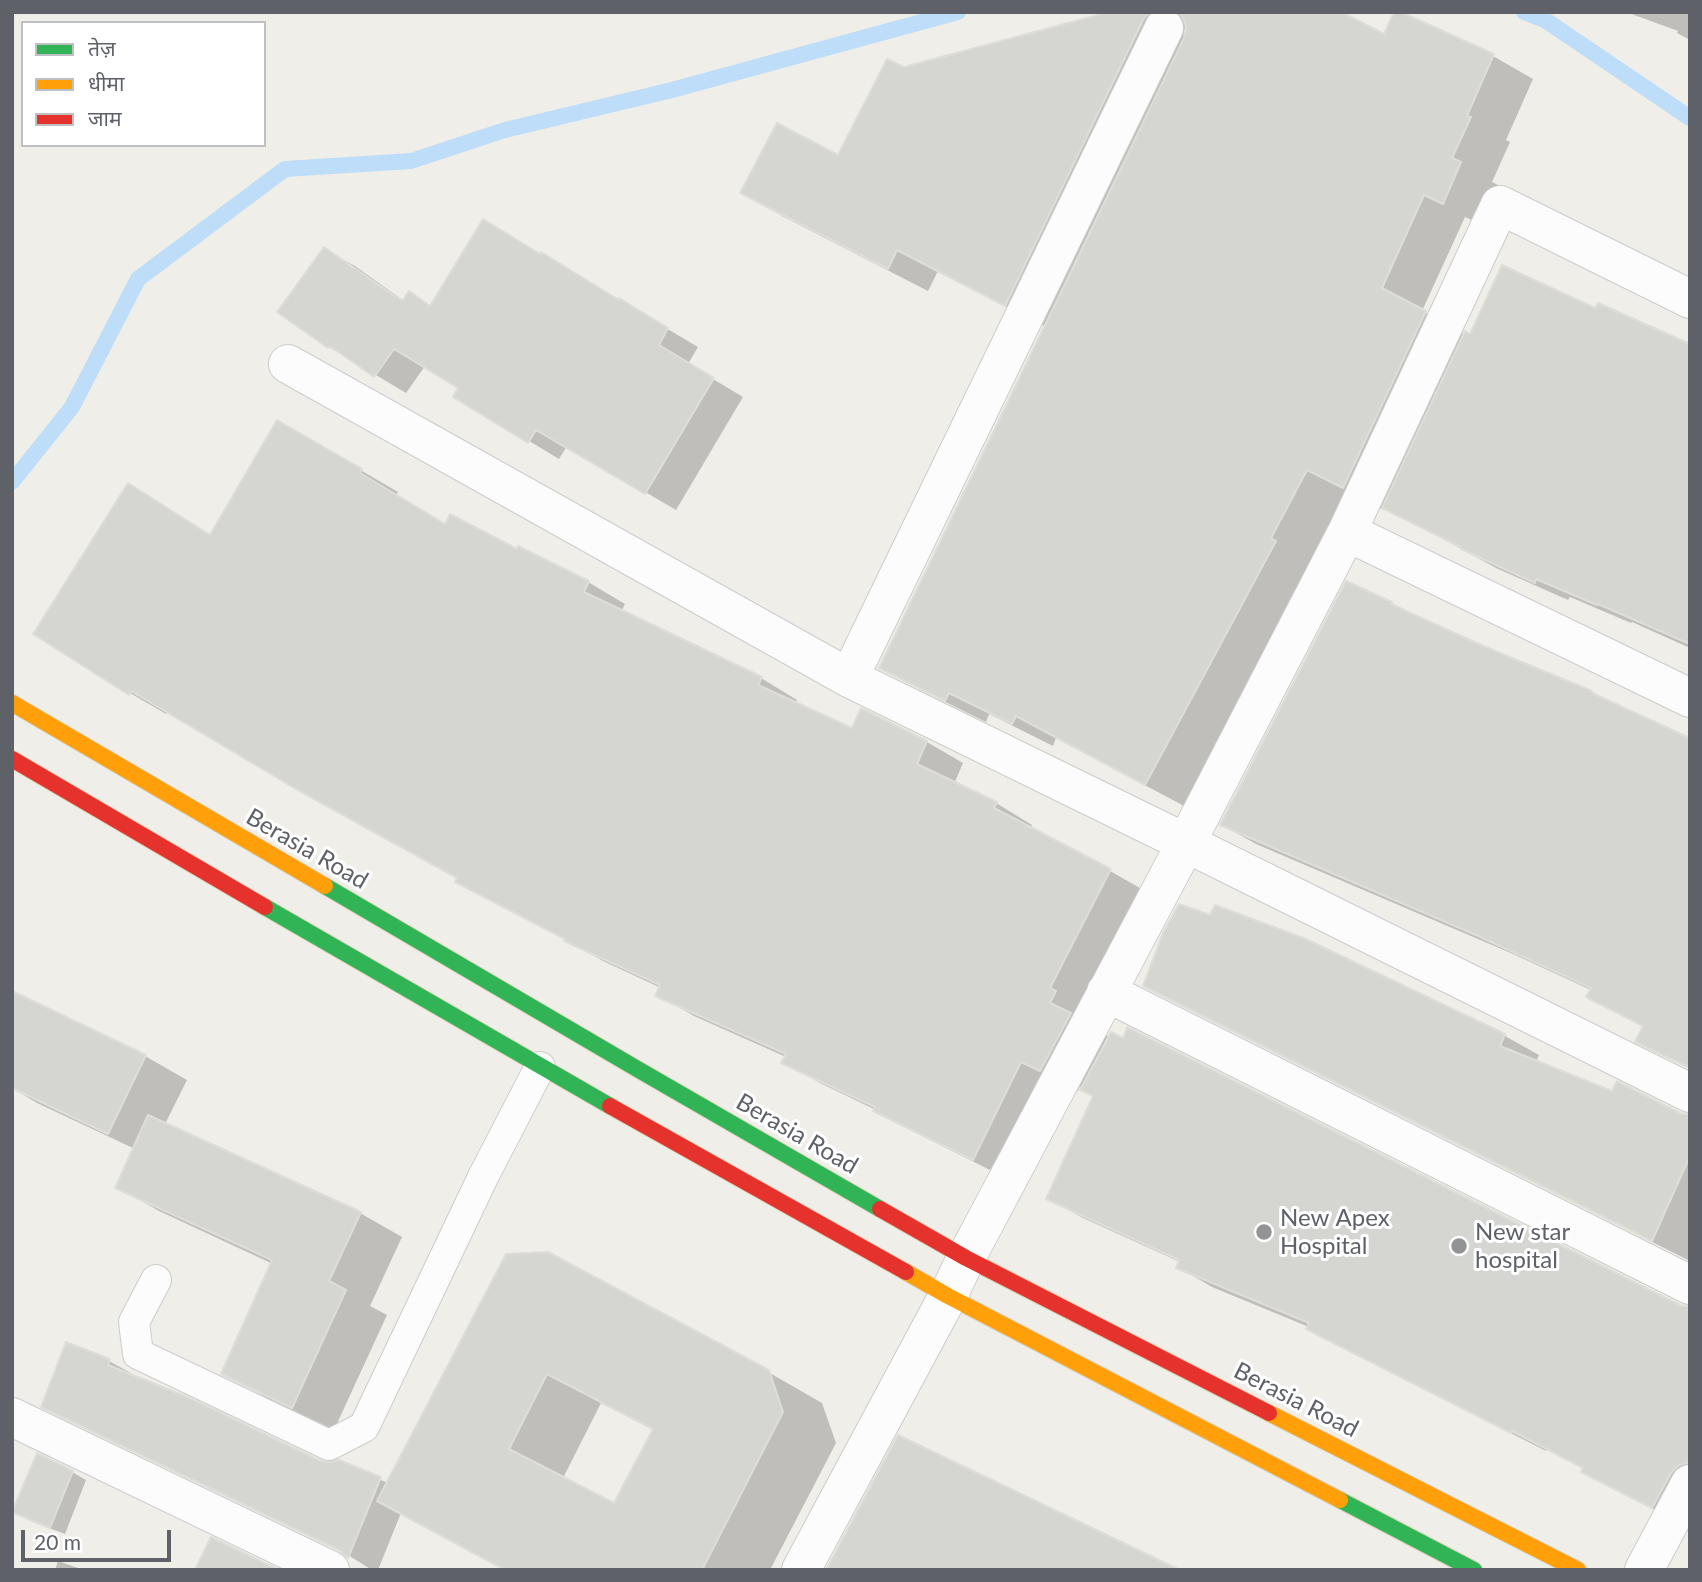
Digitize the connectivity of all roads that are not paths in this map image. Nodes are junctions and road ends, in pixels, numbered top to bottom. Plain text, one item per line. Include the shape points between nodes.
1 (1164, 28) dead end
2 (1690, 299) edge
3 (288, 365) dead end
4 (1346, 532) junction
5 (849, 678) junction
6 (1690, 698) edge
7 (12, 703) edge
8 (12, 759) edge
9 (1186, 842) junction
10 (1106, 992) junction
11 (540, 1067) junction
12 (1690, 1093) edge
13 (966, 1258) junction
14 (156, 1280) dead end
15 (1690, 1285) edge
16 (948, 1296) junction
17 (12, 1417) edge
18 (1690, 1484) edge
19 (330, 1570) edge
20 (801, 1570) edge
21 (1474, 1570) edge
22 (1578, 1570) edge
23 (1644, 1570) edge

1 - 5 street
2 - 4 street via 1500,205
3 - 5 street
4 - 6 street
4 - 9 street
5 - 9 street
7 - 13 main road, Berasia Road
8 - 11 main road
9 - 10 street
9 - 12 street
10 - 13 street
10 - 15 street
11 - 14 lane via 364,1427 329,1445 138,1354 134,1322
11 - 16 main road
13 - 16 street
13 - 22 main road, Berasia Road
16 - 20 street
16 - 21 main road
17 - 19 street
18 - 23 street

